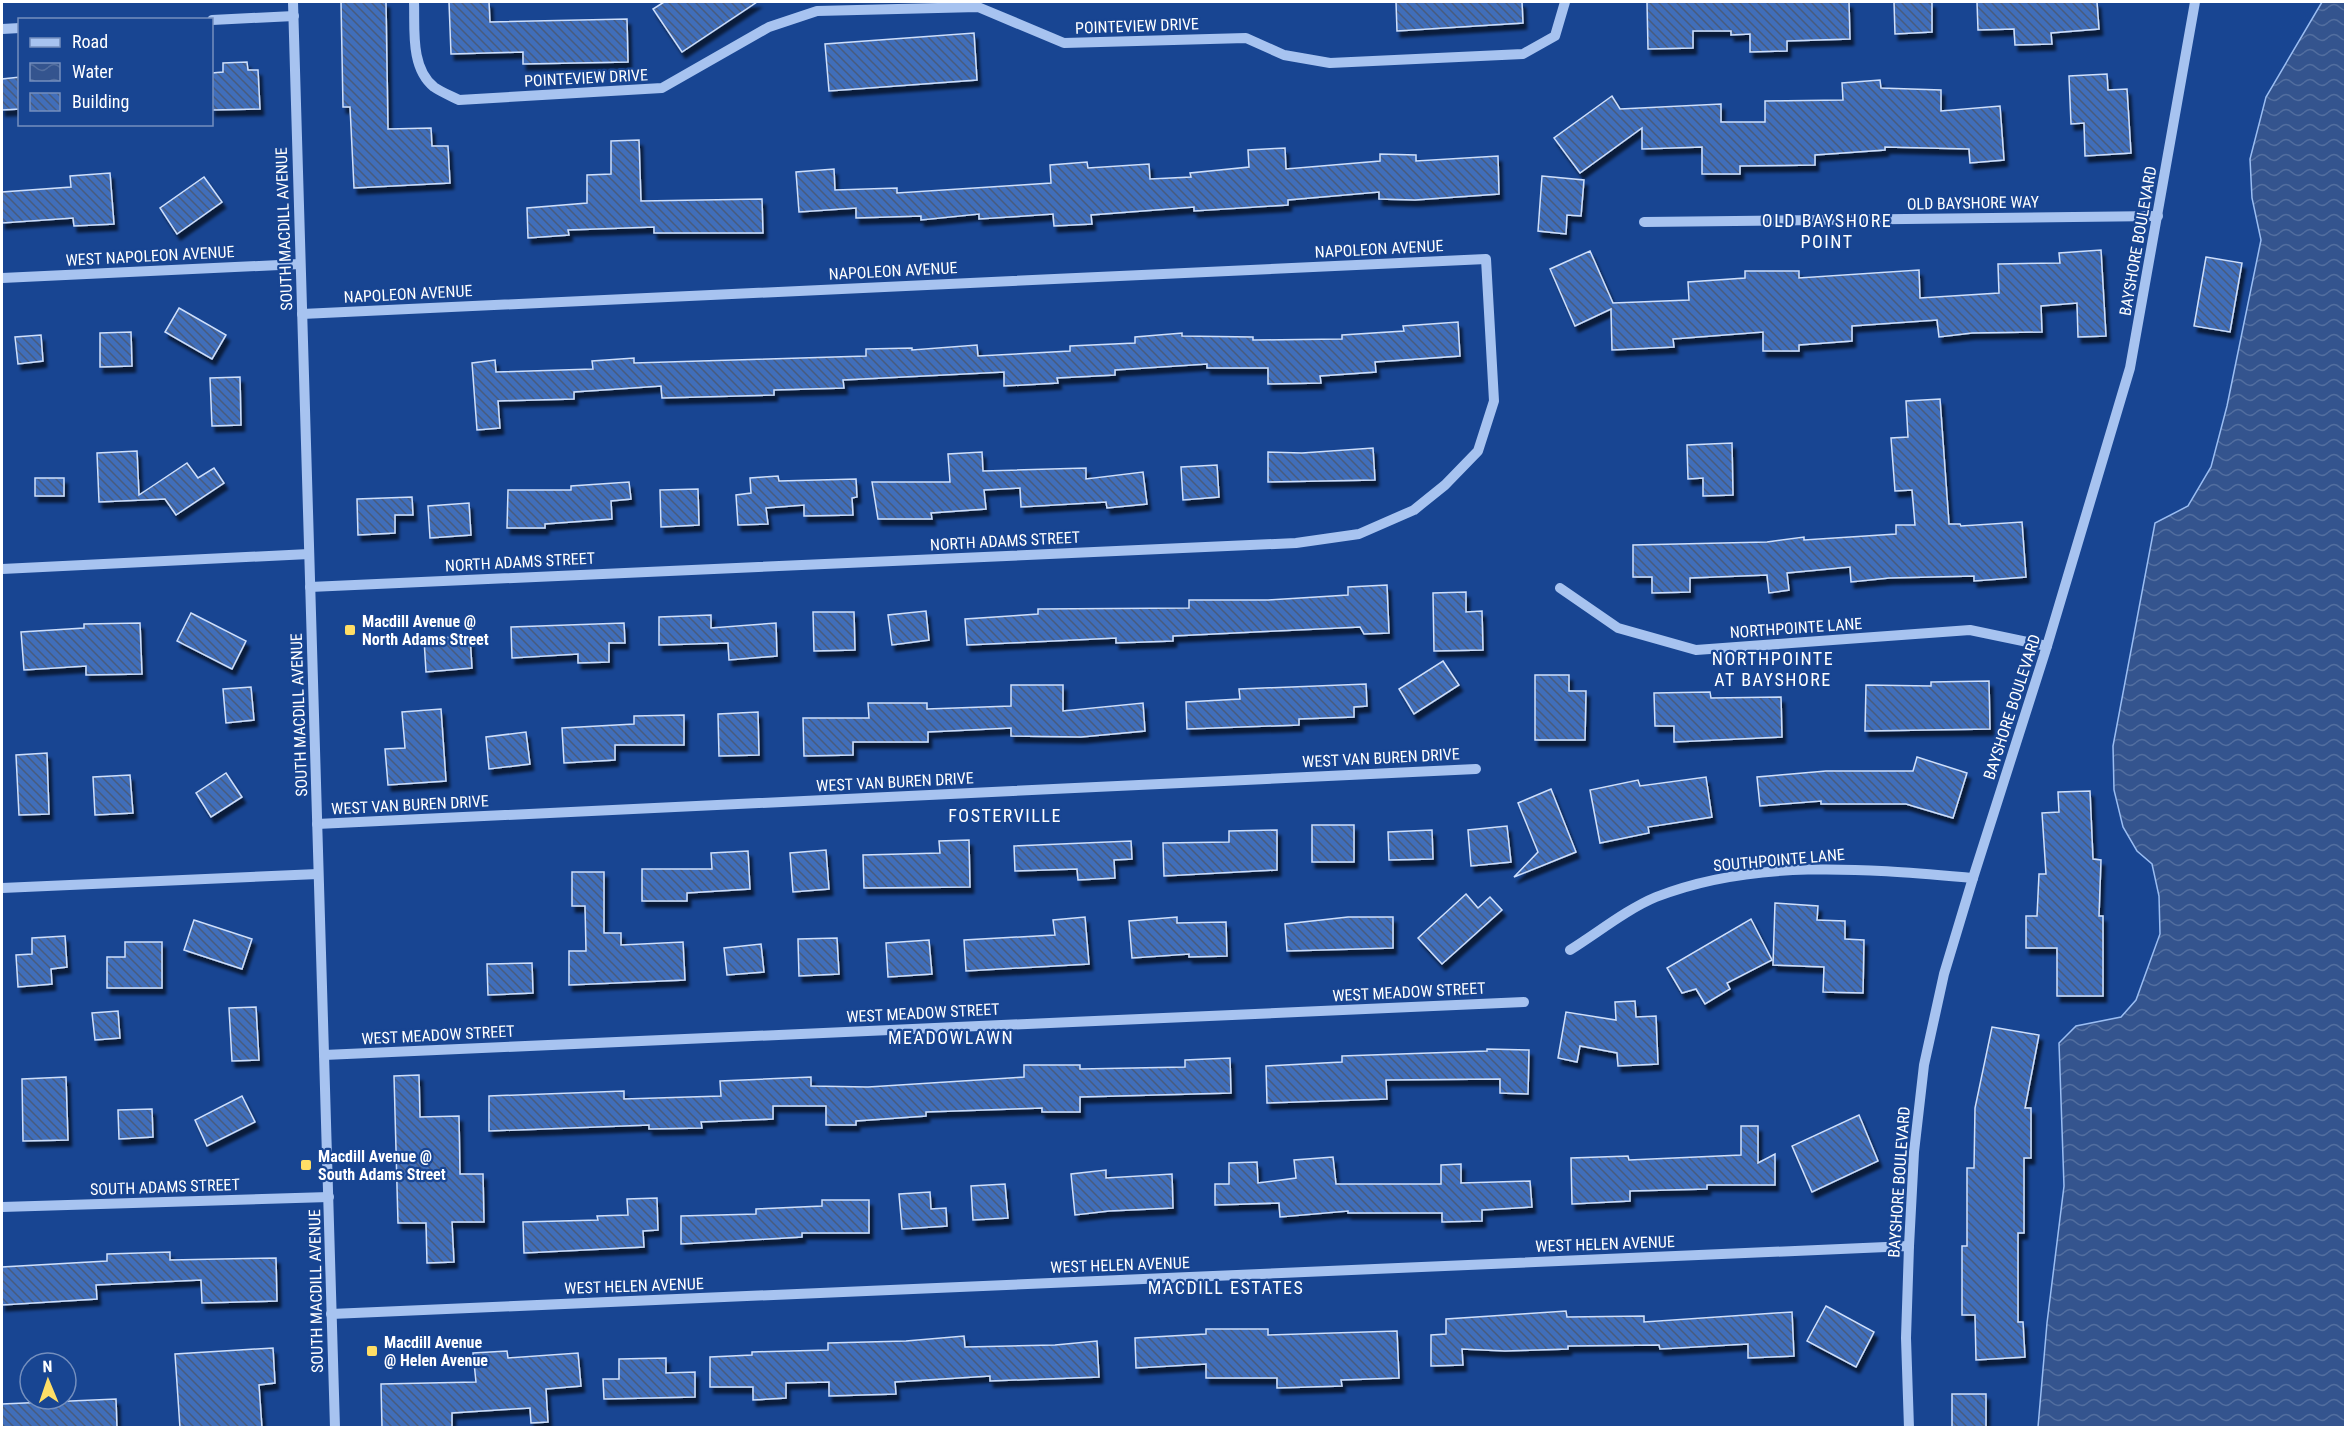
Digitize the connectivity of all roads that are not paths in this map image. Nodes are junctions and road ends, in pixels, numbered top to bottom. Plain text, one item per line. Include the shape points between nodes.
1 (293, 2) edge
2 (414, 2) edge
3 (1565, 2) edge
4 (2194, 2) edge
5 (294, 16) junction
6 (213, 20) edge
7 (18, 28) edge
8 (2, 29) edge
9 (2158, 216) junction
10 (1644, 222) dead end
11 (1486, 259) joint
12 (300, 264) junction
13 (2, 278) edge
14 (302, 314) junction
15 (309, 554) junction
16 (2, 569) edge
17 (310, 587) junction
18 (1560, 588) dead end
19 (2047, 645) junction
20 (1476, 769) dead end
21 (317, 824) junction
22 (318, 874) junction
23 (1972, 878) junction
24 (2, 888) edge
25 (1570, 950) dead end
26 (1524, 1002) dead end
27 (324, 1055) junction
28 (329, 1197) junction
29 (2, 1207) edge
30 (1909, 1246) junction
31 (331, 1314) junction
32 (335, 1428) edge
33 (1909, 1428) edge

1 - 5 street, SOUTH MACDILL AVENUE
2 - 3 street, POINTEVIEW DRIVE via 415,49 424,77 459,100 662,88 769,27 817,11 978,7 1064,43 1246,38 1284,55 1330,63 1523,54 1555,36
4 - 9 street, BAYSHORE BOULEVARD
5 - 6 street
5 - 12 street, SOUTH MACDILL AVENUE
7 - 8 street
9 - 10 street, OLD BAYSHORE WAY
9 - 19 street, BAYSHORE BOULEVARD via 2130,368
11 - 14 street, NAPOLEON AVENUE
11 - 17 street, NORTH ADAMS STREET via 1494,401 1478,451 1414,510 1359,534 1296,543
12 - 13 street, WEST NAPOLEON AVENUE
12 - 14 street, SOUTH MACDILL AVENUE
14 - 15 street, SOUTH MACDILL AVENUE
15 - 16 street
15 - 17 street, SOUTH MACDILL AVENUE
17 - 21 street, SOUTH MACDILL AVENUE
18 - 19 street, NORTHPOINTE LANE via 1618,628 1696,650 1970,630
19 - 23 street, BAYSHORE BOULEVARD
20 - 21 street, WEST VAN BUREN DRIVE
21 - 22 street, SOUTH MACDILL AVENUE
22 - 24 street
22 - 27 street, SOUTH MACDILL AVENUE
23 - 25 street, SOUTHPOINTE LANE via 1863,869 1710,880 1654,898
23 - 30 street, BAYSHORE BOULEVARD via 1944,974 1924,1065
26 - 27 street, WEST MEADOW STREET
27 - 28 street, SOUTH MACDILL AVENUE
28 - 29 street, SOUTH ADAMS STREET
28 - 31 street, SOUTH MACDILL AVENUE
30 - 31 street, WEST HELEN AVENUE
30 - 33 street, BAYSHORE BOULEVARD
31 - 32 street, SOUTH MACDILL AVENUE

